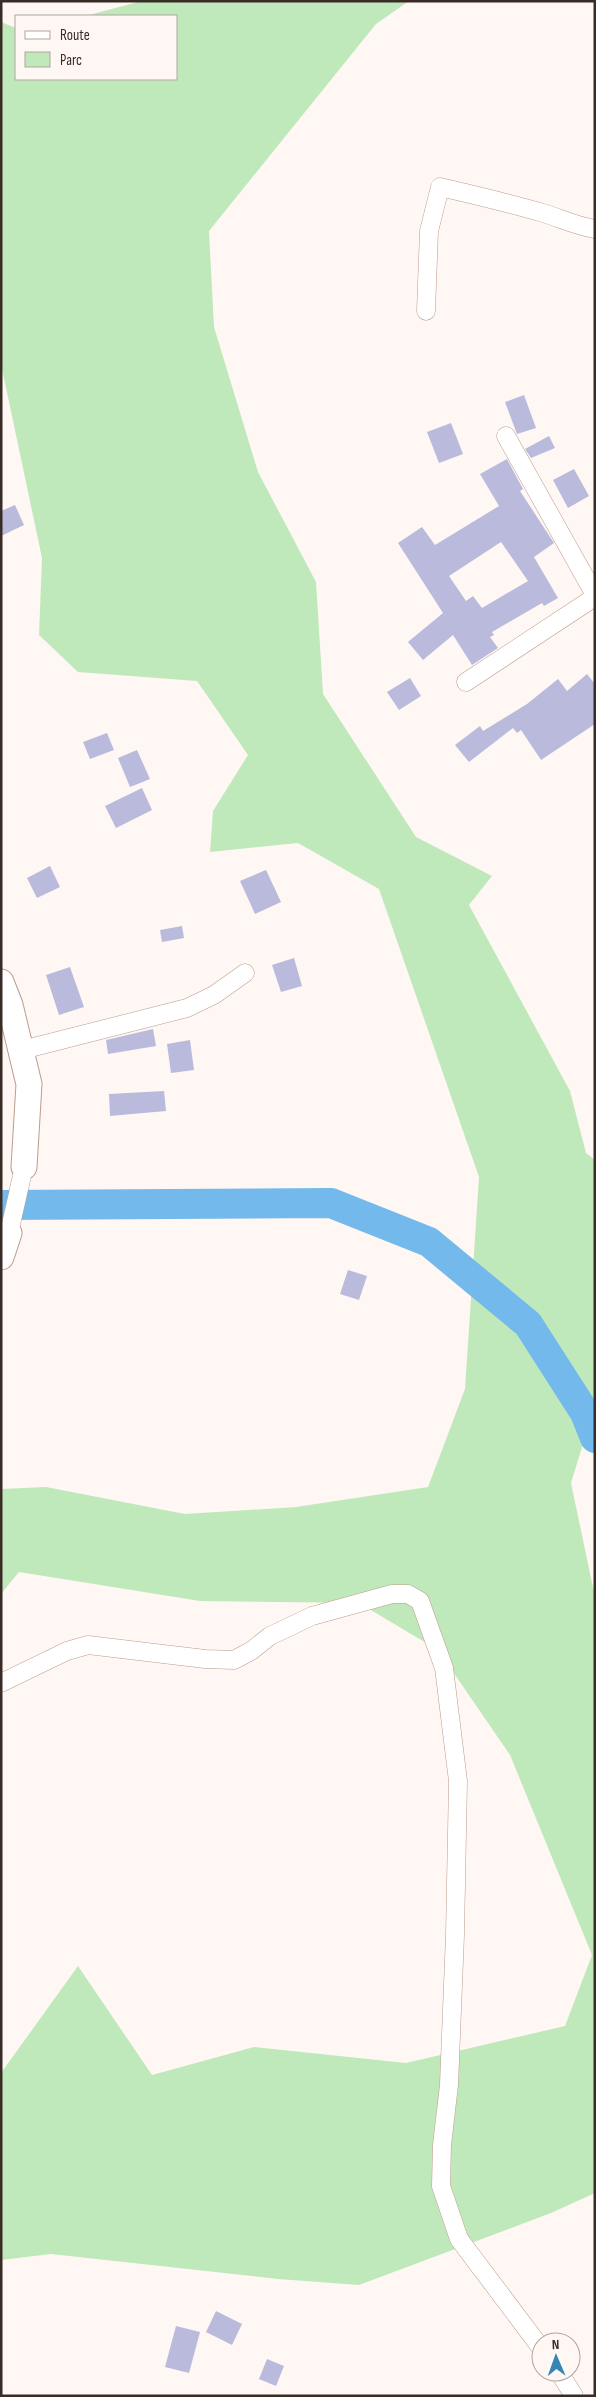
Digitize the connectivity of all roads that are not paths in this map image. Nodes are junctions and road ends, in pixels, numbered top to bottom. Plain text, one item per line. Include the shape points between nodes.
1 (595, 229) edge
2 (426, 311) dead end
3 (506, 436) dead end
4 (595, 596) edge
5 (466, 682) dead end
6 (245, 973) dead end
7 (1, 982) edge
8 (22, 1050) junction
9 (24, 1168) joint
10 (9, 1233) joint
11 (1, 1257) edge
12 (1, 1683) edge
13 (531, 2335) edge
14 (565, 2382) edge
15 (574, 2396) edge

1 - 2 street via 440,187 429,231
3 - 4 street
4 - 5 street
6 - 8 street via 214,995 187,1008
7 - 8 street
8 - 9 street via 29,1084
9 - 10 street
10 - 11 street
12 - 13 street via 67,1651 88,1645 205,1660 234,1660 270,1636 312,1616 392,1594 408,1594 420,1601 444,1668 458,1781 450,2057 441,2186 459,2239
14 - 15 street

